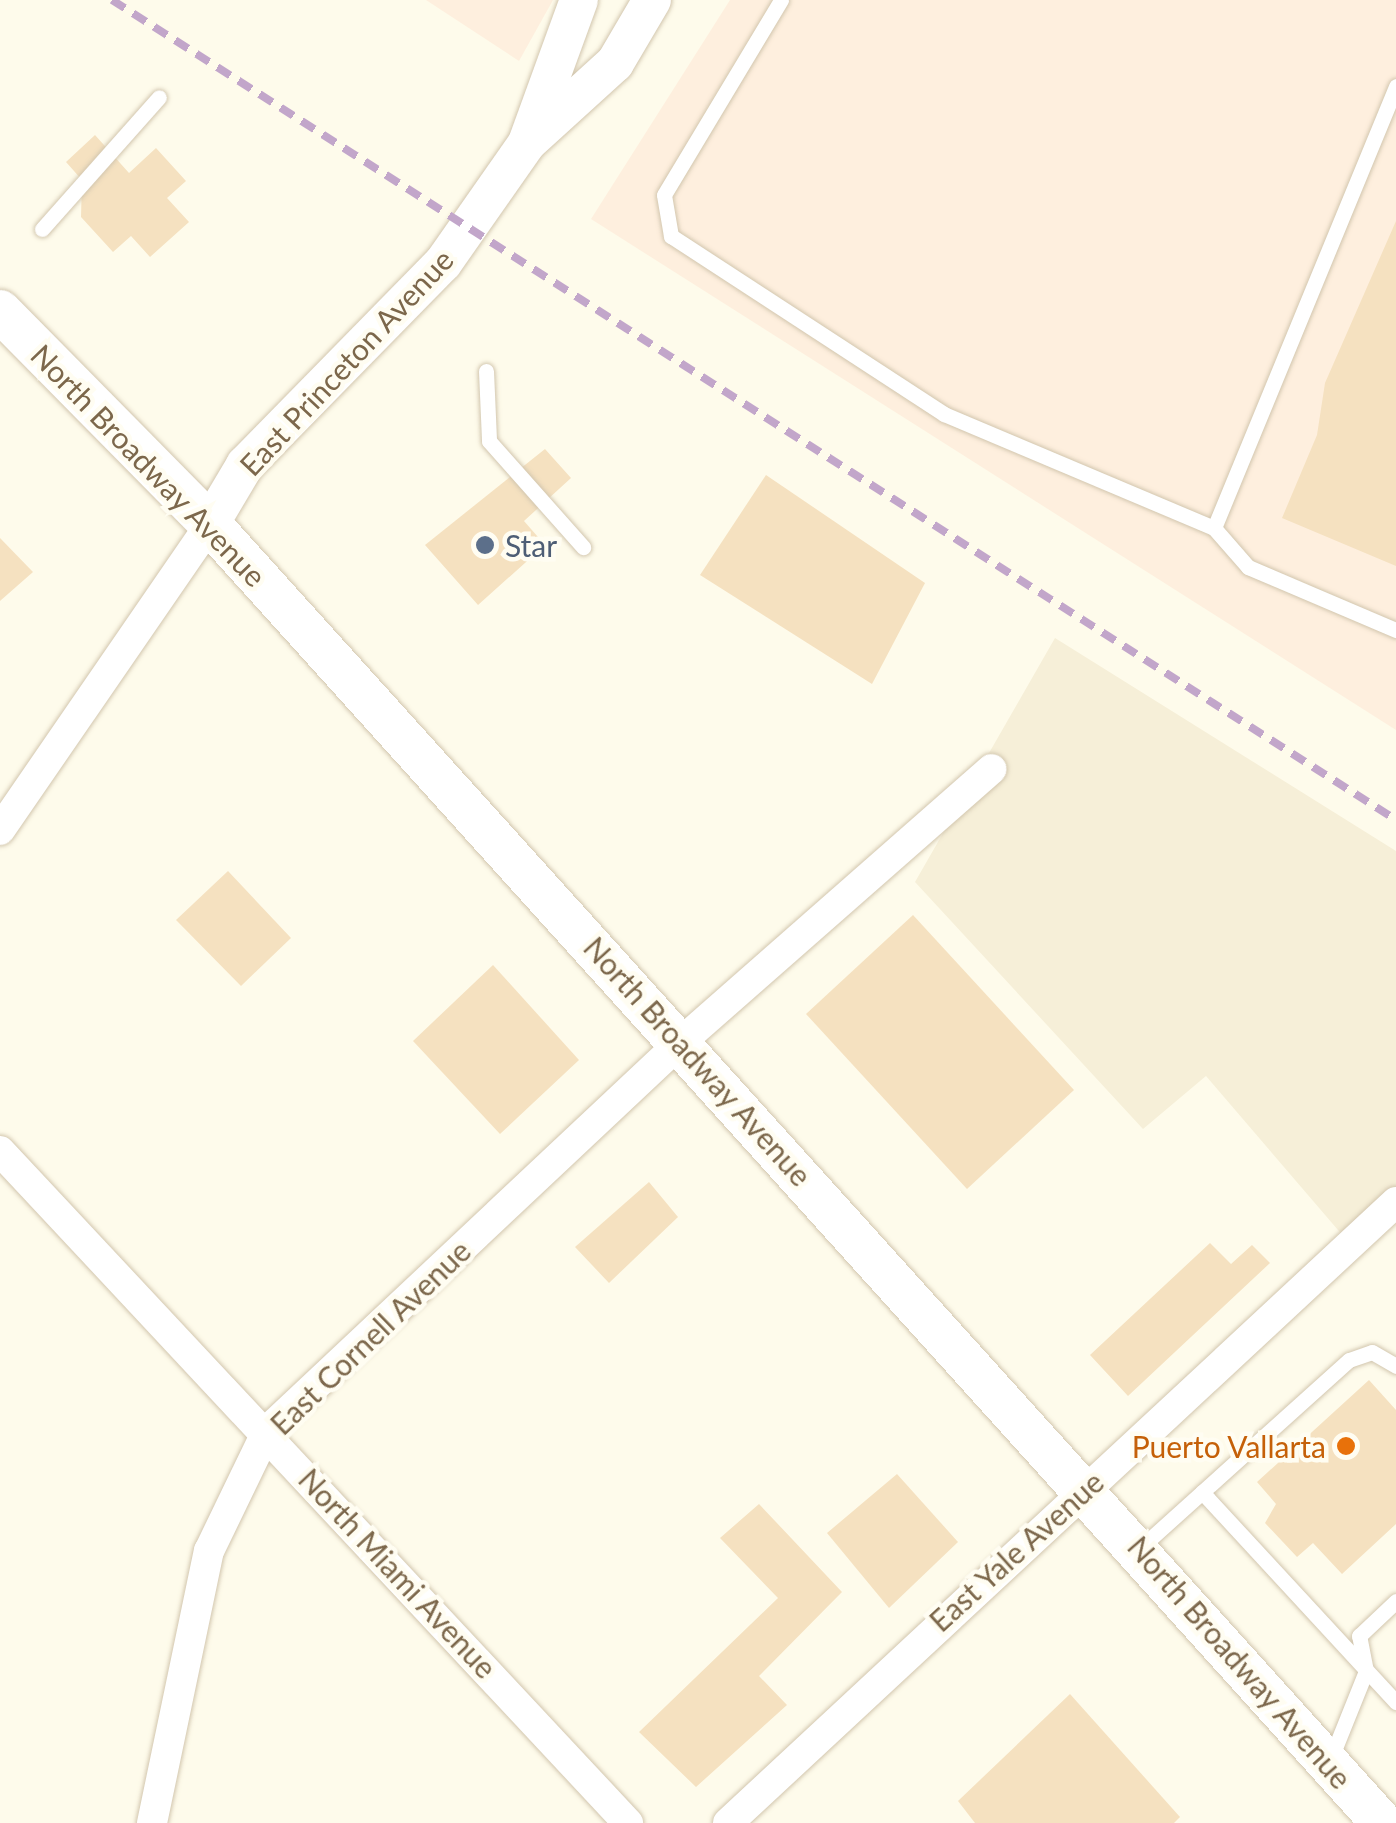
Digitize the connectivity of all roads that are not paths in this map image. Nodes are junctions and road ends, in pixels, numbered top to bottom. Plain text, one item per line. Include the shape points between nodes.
1 (579, 0) edge
2 (652, 0) edge
3 (781, 0) edge
4 (1396, 86) edge
5 (158, 97) dead end
6 (527, 143) junction
7 (42, 229) dead end
8 (0, 311) edge
9 (486, 371) dead end
10 (210, 524) junction
11 (1214, 528) junction
12 (583, 547) dead end
13 (1396, 630) edge
14 (992, 769) dead end
15 (0, 830) edge
16 (682, 1042) junction
17 (0, 1151) edge
18 (1395, 1205) edge
19 (1396, 1338) edge
20 (1390, 1360) edge
21 (267, 1431) junction
22 (1086, 1488) junction
23 (1202, 1492) junction
24 (1140, 1548) junction
25 (1396, 1601) edge
26 (1366, 1671) junction
27 (1396, 1702) edge
28 (1329, 1764) junction
29 (152, 1823) edge
30 (628, 1823) edge
31 (728, 1823) edge
32 (1382, 1823) edge

1 - 6 street, East Princeton Avenue
2 - 6 street, East Princeton Avenue via 615,63
3 - 11 lane via 664,196 671,236 944,414
4 - 11 lane
5 - 7 lane
6 - 10 street, East Princeton Avenue via 443,262 245,464
8 - 10 main road, North Broadway Avenue
9 - 12 lane via 489,441
10 - 15 street, East Princeton Avenue
10 - 16 main road, North Broadway Avenue
11 - 13 lane via 1248,567
14 - 16 street, East Cornell Avenue
16 - 21 street, East Cornell Avenue
16 - 22 main road, North Broadway Avenue
17 - 21 street, North Miami Avenue
18 - 22 street, East Yale Avenue
19 - 20 lane
20 - 23 lane via 1348,1360
21 - 29 street, East Cornell Avenue via 209,1551
21 - 30 street, North Miami Avenue
22 - 24 main road, North Broadway Avenue
22 - 31 street, East Yale Avenue
23 - 24 lane
23 - 26 lane
24 - 28 main road, North Broadway Avenue
25 - 26 lane via 1359,1636
26 - 27 lane
26 - 28 lane
28 - 32 main road, North Broadway Avenue

